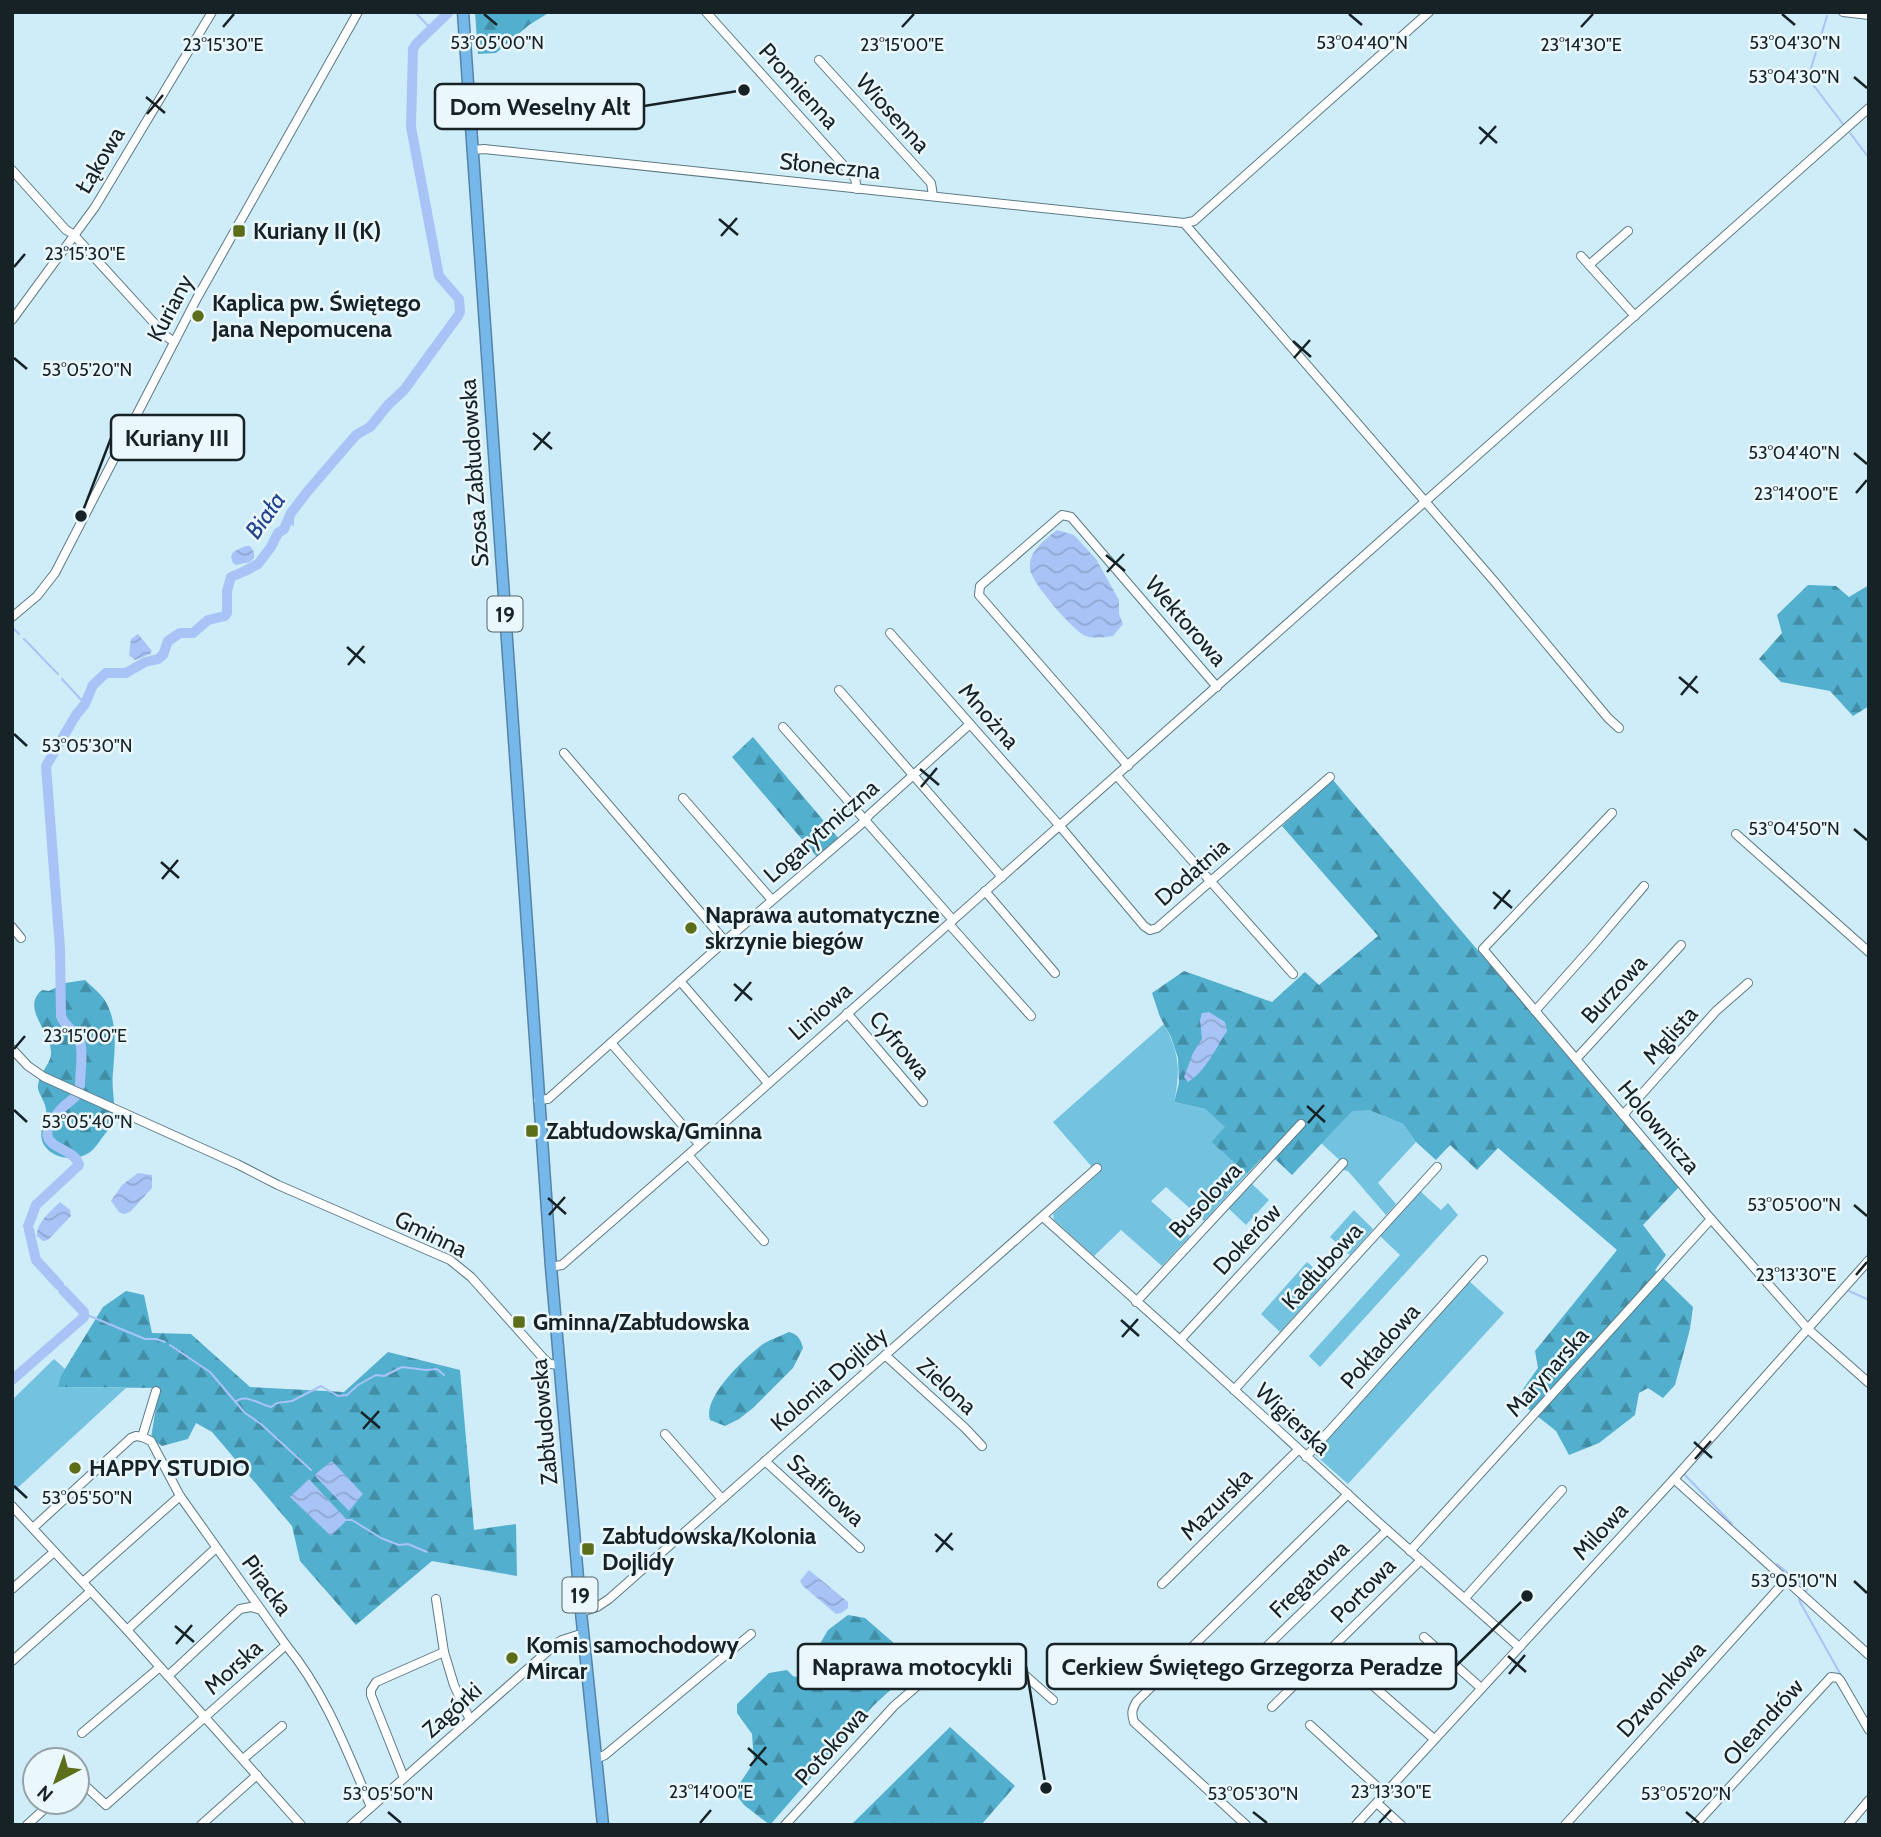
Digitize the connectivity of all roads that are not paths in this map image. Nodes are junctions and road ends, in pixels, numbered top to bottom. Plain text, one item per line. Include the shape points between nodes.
1 (212, 12) edge
2 (358, 12) edge
3 (463, 12) edge
4 (706, 12) edge
5 (1429, 12) edge
6 (1843, 12) edge
7 (1869, 15) edge
8 (819, 60) dead end
9 (1869, 108) edge
10 (472, 150) junction
11 (12, 170) edge
12 (857, 189) junction
13 (933, 195) junction
14 (1184, 223) junction
15 (1628, 231) dead end
16 (74, 234) junction
17 (1581, 256) dead end
18 (1589, 265) junction
19 (1635, 316) junction
20 (12, 320) edge
21 (174, 342) junction
22 (1425, 503) junction
23 (12, 618) edge
24 (890, 633) dead end
25 (1217, 687) junction
26 (839, 690) dead end
27 (970, 724) junction
28 (783, 727) dead end
29 (1619, 728) dead end
30 (564, 753) dead end
31 (1128, 766) junction
32 (913, 775) junction
33 (1117, 776) junction
34 (1330, 777) dead end
35 (683, 798) dead end
36 (1612, 813) dead end
37 (866, 820) junction
38 (1059, 825) junction
39 (1736, 834) dead end
40 (1002, 877) junction
41 (1210, 881) junction
42 (1644, 886) dead end
43 (985, 891) junction
44 (772, 900) junction
45 (951, 922) junction
46 (12, 927) edge
47 (527, 930) joint
48 (22, 938) dead end
49 (725, 941) junction
50 (1681, 946) dead end
51 (1869, 952) edge
52 (1055, 974) dead end
53 (1293, 974) dead end
54 (680, 981) junction
55 (1748, 983) dead end
56 (1535, 1011) junction
57 (847, 1013) junction
58 (1031, 1016) dead end
59 (611, 1043) junction
60 (12, 1049) edge
61 (1576, 1059) junction
62 (768, 1083) junction
63 (538, 1100) junction
64 (923, 1102) dead end
65 (1623, 1115) junction
66 (1301, 1124) dead end
67 (699, 1144) junction
68 (688, 1154) junction
69 (1343, 1163) dead end
70 (1437, 1167) dead end
71 (1097, 1168) dead end
72 (1043, 1217) junction
73 (1711, 1219) junction
74 (764, 1241) dead end
75 (1483, 1260) dead end
76 (1869, 1260) edge
77 (551, 1267) junction
78 (1136, 1302) junction
79 (1808, 1329) junction
80 (1180, 1340) junction
81 (886, 1355) junction
82 (560, 1365) junction
83 (1869, 1383) edge
84 (156, 1391) dead end
85 (1234, 1391) junction
86 (665, 1434) dead end
87 (142, 1437) junction
88 (982, 1446) dead end
89 (1298, 1450) junction
90 (1306, 1457) junction
91 (765, 1461) junction
92 (1675, 1479) junction
93 (1562, 1490) dead end
94 (1348, 1494) junction
95 (180, 1496) junction
96 (722, 1499) junction
97 (12, 1506) edge
98 (33, 1528) junction
99 (1387, 1530) junction
100 (216, 1548) junction
101 (860, 1548) dead end
102 (1410, 1551) junction
103 (54, 1552) junction
104 (1421, 1560) junction
105 (1786, 1580) junction
106 (83, 1582) junction
107 (1162, 1584) dead end
108 (12, 1589) edge
109 (91, 1591) junction
110 (1465, 1598) junction
111 (436, 1599) dead end
112 (261, 1610) junction
113 (581, 1612) junction
114 (127, 1630) junction
115 (584, 1633) junction
116 (751, 1634) dead end
117 (1424, 1637) dead end
118 (286, 1645) junction
119 (1519, 1647) junction
120 (443, 1652) junction
121 (1869, 1654) edge
122 (12, 1661) edge
123 (160, 1667) junction
124 (168, 1676) junction
125 (1363, 1677) dead end
126 (1228, 1684) dead end
127 (1481, 1688) junction
128 (1053, 1700) dead end
129 (1272, 1707) dead end
130 (206, 1718) junction
131 (470, 1720) junction
132 (1310, 1725) dead end
133 (282, 1726) dead end
134 (1869, 1730) edge
135 (82, 1733) dead end
136 (1434, 1739) junction
137 (243, 1759) junction
138 (596, 1759) junction
139 (257, 1775) junction
140 (404, 1778) junction
141 (91, 1791) edge
142 (1385, 1794) junction
143 (1869, 1800) edge
144 (1377, 1803) junction
145 (371, 1807) junction
146 (296, 1823) edge
147 (201, 1825) edge
148 (351, 1825) edge
149 (603, 1825) edge
150 (785, 1825) edge
151 (1246, 1825) edge
152 (1356, 1825) edge
153 (1401, 1825) edge
154 (1565, 1825) edge
155 (1695, 1825) edge
156 (1848, 1825) edge

1 - 16 street, Łąkowa via 95,207
2 - 21 street, Kuriany
3 - 10 highway, Szosa Zabłudowska / 19
4 - 12 street, Promienna via 855,178
5 - 14 street via 1194,221
6 - 7 street
8 - 13 street, Wiosenna via 931,183
9 - 19 street, Liniowa
10 - 12 street, Słoneczna
10 - 47 highway, Szosa Zabłudowska / 19
11 - 16 street
12 - 13 street, Słoneczna
13 - 14 street, Słoneczna
14 - 22 street
15 - 18 street
16 - 20 street, Łąkowa
16 - 21 street
17 - 18 street
18 - 19 street
19 - 22 street, Liniowa
21 - 23 street, Kuriany via 55,573
22 - 25 street, Liniowa
22 - 29 street
24 - 27 street, Mnożna
25 - 31 street, Liniowa
25 - 31 street, Wektorowa via 1071,517 1062,515 980,586 979,595
26 - 32 street
27 - 32 street, Logarytmiczna
27 - 38 street, Mnożna
28 - 37 street
30 - 49 street
31 - 33 street, Liniowa
32 - 37 street, Logarytmiczna
32 - 40 street
33 - 38 street, Liniowa
33 - 41 street
34 - 41 street, Dodatnia
35 - 44 street
36 - 56 street, Holownicza via 1483,949
37 - 44 street, Logarytmiczna
37 - 45 street
38 - 40 street, Liniowa
38 - 41 street, Dodatnia via 1150,930
39 - 51 street
40 - 43 street, Liniowa
41 - 53 street
42 - 56 street
43 - 45 street, Liniowa
43 - 52 street
44 - 49 street, Logarytmiczna
45 - 57 street, Liniowa
45 - 58 street
46 - 48 street
47 - 63 highway, Zabłudowska / 19
49 - 54 street, Logarytmiczna
50 - 61 street, Burzowa
54 - 59 street, Logarytmiczna
54 - 62 street
55 - 65 street, Mglista via 1716,1011
56 - 61 street, Holownicza
57 - 62 street, Liniowa
57 - 64 street, Cyfrowa
59 - 63 street, Logarytmiczna via 548,1100
59 - 67 street
60 - 82 street, Gminna via 44,1077 450,1260 471,1276 544,1359
61 - 65 street, Holownicza
62 - 67 street, Liniowa
63 - 77 highway, Zabłudowska / 19
65 - 73 street, Holownicza
66 - 78 street, Busolowa
67 - 68 street, Liniowa
68 - 74 street
68 - 77 street, Liniowa via 562,1265
69 - 80 street, Dokerów
70 - 85 street, Kadłubowa
71 - 72 street, Kolonia Dojlidy
72 - 78 street, Wigierska
72 - 81 street, Kolonia Dojlidy
73 - 79 street, Holownicza
73 - 102 street, Marynarska
75 - 90 street, Pokładowa
76 - 79 street, Milowa
77 - 82 highway, Zabłudowska / 19
78 - 80 street, Wigierska
79 - 83 street, Holownicza
79 - 92 street, Milowa
80 - 85 street, Wigierska
81 - 88 street, Zielona
81 - 91 street, Kolonia Dojlidy
82 - 113 highway, Zabłudowska / 19
84 - 87 street
85 - 89 street, Wigierska
86 - 96 street
87 - 95 street, Piracka via 154,1445
87 - 98 street via 131,1438
89 - 90 street, Wigierska
89 - 107 street, Mazurska
90 - 94 street, Wigierska
91 - 96 street, Kolonia Dojlidy
91 - 101 street, Szafirowa
92 - 105 street
92 - 119 street, Milowa
93 - 110 street
94 - 99 street, Wigierska
94 - 151 street via 1137,1701 1131,1714 1134,1722
95 - 100 street, Piracka
95 - 106 street
96 - 113 street, Kolonia Dojlidy via 609,1599
97 - 98 street
98 - 103 street
99 - 102 street, Wigierska
99 - 126 street, Fregatowa
100 - 112 street, Piracka
100 - 114 street
102 - 104 street, Wigierska
103 - 106 street
103 - 108 street
104 - 110 street, Wigierska
104 - 129 street, Portowa
105 - 121 street
105 - 154 street, Dzwonkowa
106 - 109 street
109 - 114 street
109 - 122 street
110 - 119 street, Wigierska
111 - 120 street
112 - 118 street, Piracka
112 - 124 street via 240,1609
113 - 115 highway, Zabłudowska / 19
114 - 123 street
115 - 131 street, Zagórki via 557,1643
115 - 138 highway, Zabłudowska / 19
116 - 138 street
117 - 127 street
118 - 130 street, Morska
118 - 145 street, Piracka via 326,1704
119 - 127 street, Milowa
120 - 131 street
120 - 140 street via 376,1682 371,1690
123 - 124 street
123 - 135 street
124 - 130 street
125 - 136 street
127 - 136 street, Milowa
128 - 150 street, Potokowa via 1005,1660 917,1686
130 - 137 street
130 - 141 street, Morska via 106,1805
131 - 140 street, Zagórki
132 - 142 street
133 - 137 street
134 - 155 street, Oleandrów via 1840,1680 1830,1677
136 - 142 street, Milowa
137 - 139 street
138 - 149 highway, Zabłudowska / 19
139 - 146 street
139 - 147 street
140 - 145 street, Zagórki
142 - 144 street, Milowa
143 - 156 street
144 - 152 street, Milowa
144 - 153 street
145 - 148 street, Zagórki

